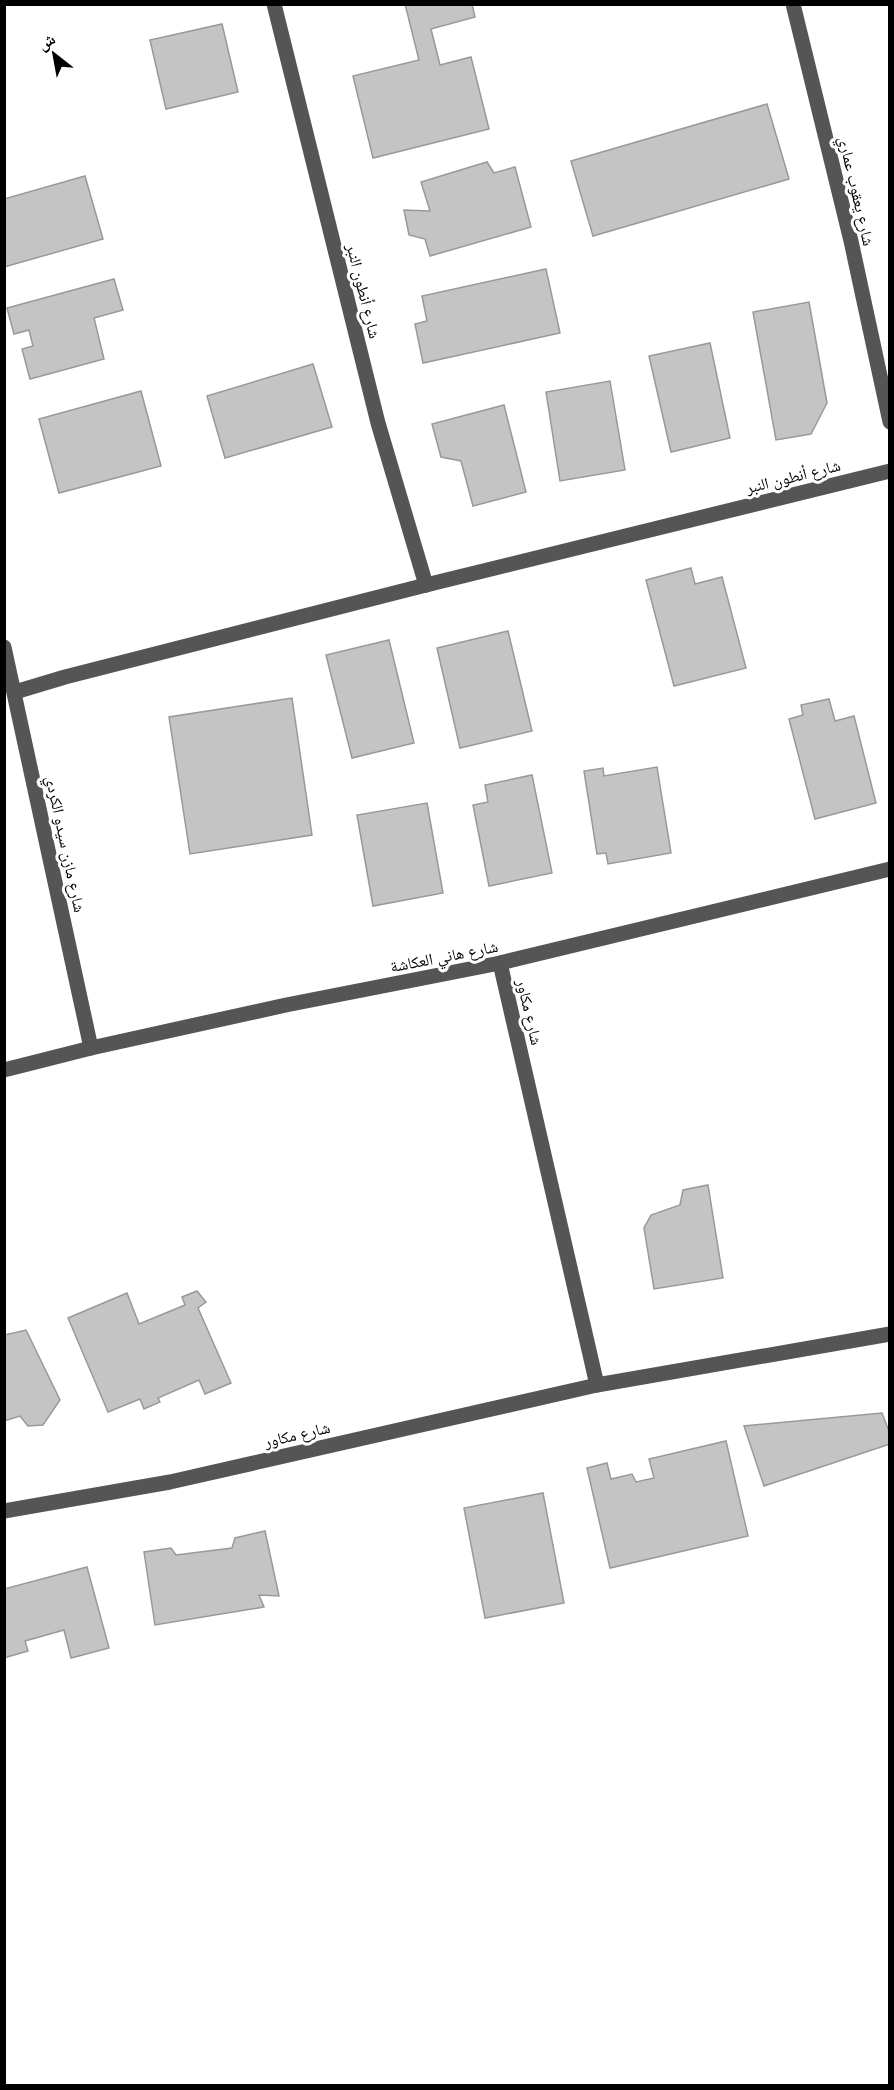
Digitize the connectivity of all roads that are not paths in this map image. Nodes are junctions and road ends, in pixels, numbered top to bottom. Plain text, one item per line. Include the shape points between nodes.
1 (274, 4) edge
2 (793, 4) edge
3 (890, 422) edge
4 (890, 471) edge
5 (426, 585) junction
6 (4, 647) edge
7 (15, 692) junction
8 (890, 869) edge
9 (501, 963) junction
10 (92, 1048) junction
11 (4, 1070) edge
12 (890, 1334) edge
13 (597, 1385) junction
14 (4, 1511) edge

1 - 5 street, شارع أنطون النبر via 378,423
2 - 3 street, شارع يعقوب عماري
4 - 5 street, شارع أنطون النبر
5 - 7 street, شارع أنطون النبر
6 - 7 street, شارع مازن سيدو الكردي
7 - 10 street, شارع مازن سيدو الكردي
8 - 9 street, شارع هاني العكاشة
9 - 10 street, شارع هاني العكاشة
9 - 13 street, شارع مكاور
10 - 11 street, شارع هاني العكاشة
12 - 13 street, شارع مكاور
13 - 14 street, شارع مكاور via 170,1482

